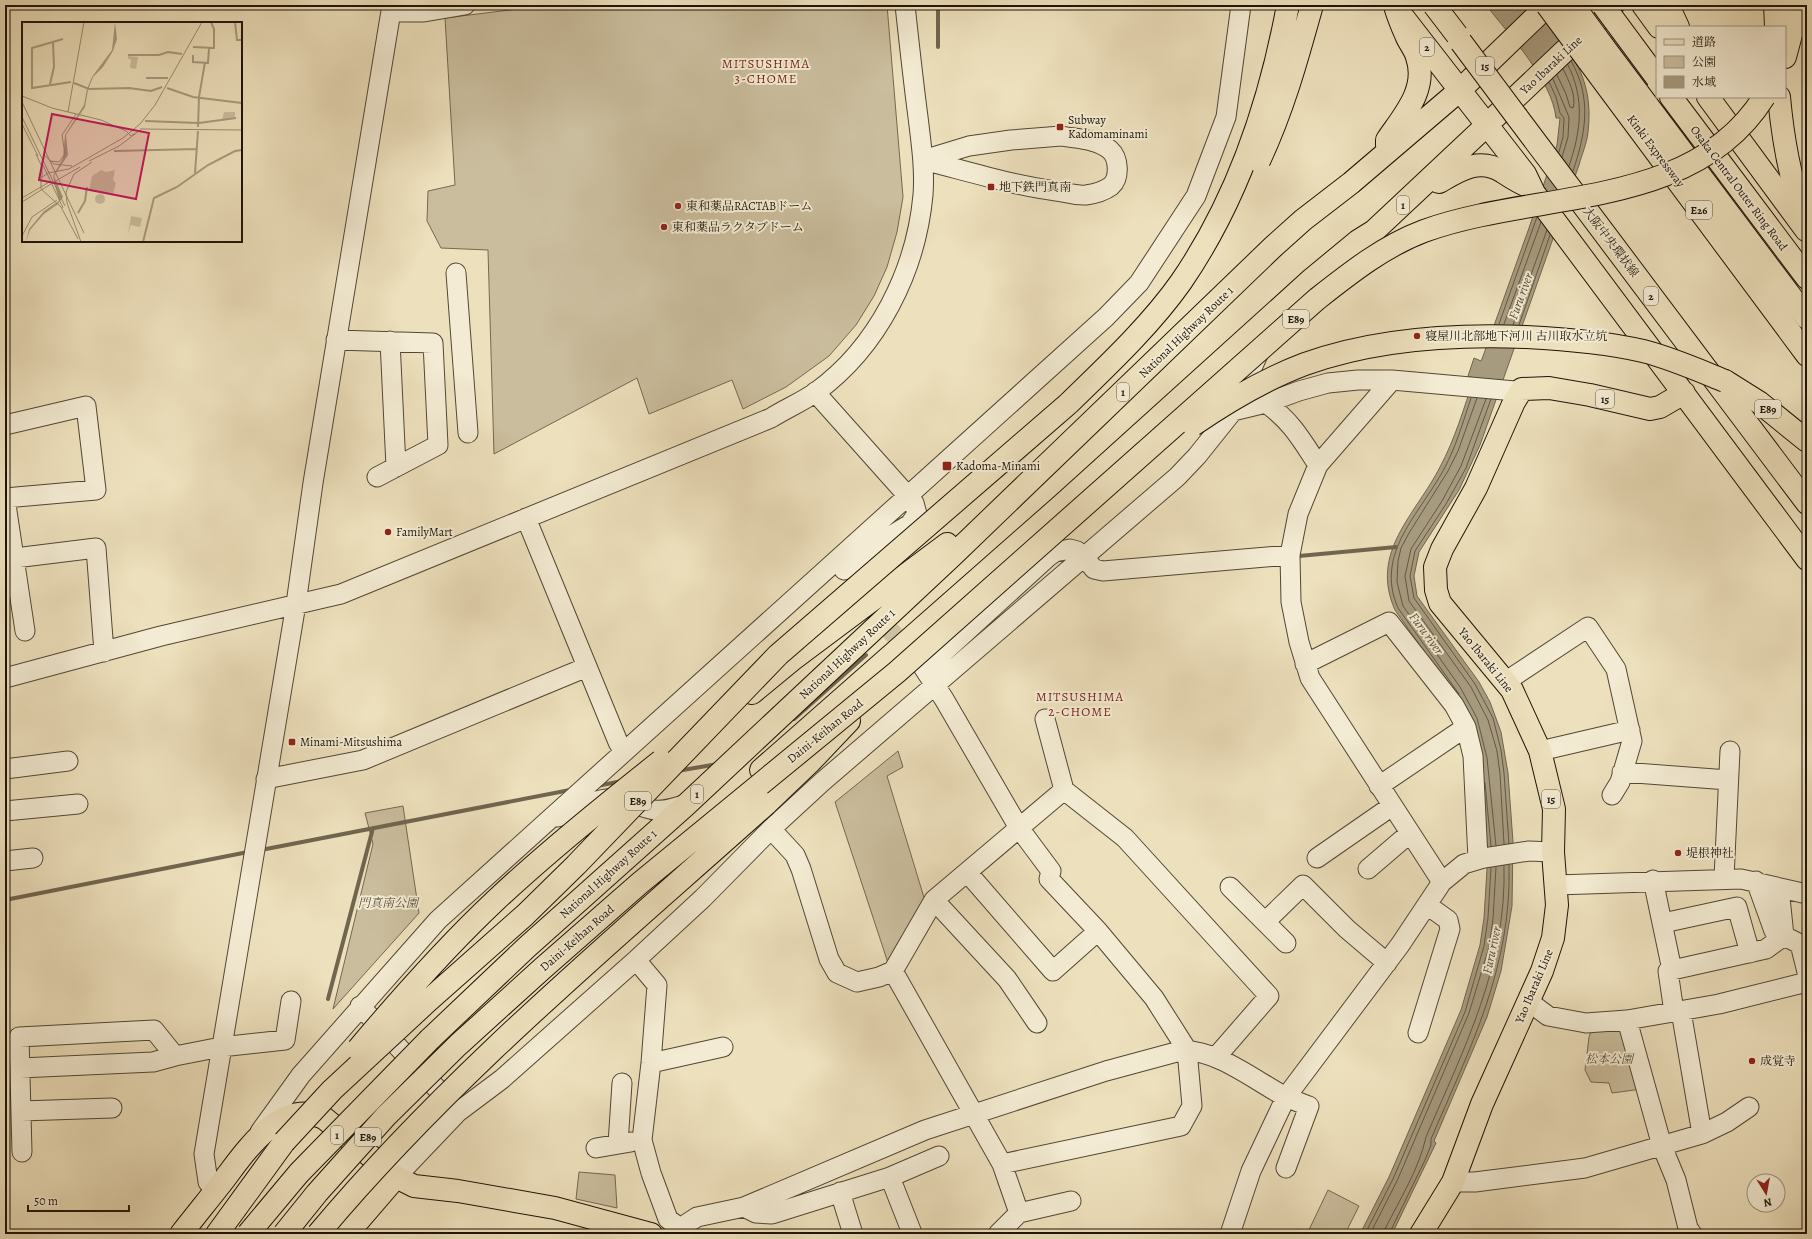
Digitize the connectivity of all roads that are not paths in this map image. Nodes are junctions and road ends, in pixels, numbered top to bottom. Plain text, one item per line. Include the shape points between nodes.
1 (465, 5) edge
2 (905, 5) edge
3 (1241, 5) edge
4 (1288, 5) edge
5 (1312, 5) edge
6 (1434, 5) edge
7 (1573, 5) edge
8 (1603, 5) edge
9 (1613, 5) edge
10 (1643, 5) edge
11 (1670, 5) edge
12 (1775, 5) edge
13 (1796, 5) edge
14 (1394, 6) edge
15 (1545, 7) edge
16 (392, 8) edge
17 (1658, 26) edge
18 (1678, 26) edge
19 (1776, 26) edge
20 (1786, 53) edge
21 (1656, 77) edge
22 (1460, 90) junction
23 (1673, 98) edge
24 (1709, 98) edge
25 (1763, 98) edge
26 (1779, 98) edge
27 (1488, 124) junction
28 (1387, 152) junction
29 (923, 160) junction
30 (1532, 190) junction
31 (1411, 198) junction
32 (1807, 224) edge
33 (1807, 231) edge
34 (1802, 272) edge
35 (456, 273) dead end
36 (1180, 282) junction
37 (1274, 313) junction
38 (1807, 318) edge
39 (336, 340) junction
40 (390, 341) junction
41 (1807, 355) edge
42 (1392, 380) junction
43 (465, 388) junction
44 (1518, 390) junction
45 (436, 391) junction
46 (815, 392) junction
47 (1684, 394) junction
48 (1266, 403) junction
49 (1233, 411) junction
50 (5, 425) edge
51 (468, 433) dead end
52 (1807, 441) edge
53 (1318, 465) junction
54 (396, 467) junction
55 (377, 477) dead end
56 (908, 496) junction
57 (5, 498) edge
58 (1807, 503) edge
59 (993, 517) junction
60 (526, 518) junction
61 (1290, 555) junction
62 (1028, 556) junction
63 (1084, 557) junction
64 (15, 558) junction
65 (1807, 559) edge
66 (12, 584) edge
67 (296, 604) junction
68 (25, 631) dead end
69 (920, 631) junction
70 (104, 652) junction
71 (1305, 664) junction
72 (587, 667) junction
73 (928, 674) junction
74 (5, 678) edge
75 (1505, 682) junction
76 (1045, 719) dead end
77 (1466, 727) junction
78 (1630, 730) junction
79 (1540, 751) junction
80 (1730, 751) dead end
81 (624, 752) junction
82 (68, 761) dead end
83 (5, 769) edge
84 (1622, 772) junction
85 (266, 779) junction
86 (1728, 780) junction
87 (1379, 786) junction
88 (1064, 790) junction
89 (1612, 795) dead end
90 (78, 804) dead end
91 (687, 804) junction
92 (1392, 806) junction
93 (5, 811) edge
94 (546, 822) junction
95 (1019, 828) junction
96 (771, 829) junction
97 (1410, 833) junction
98 (1553, 852) junction
99 (33, 858) dead end
100 (1317, 858) dead end
101 (1481, 858) junction
102 (5, 861) edge
103 (1368, 870) dead end
104 (967, 872) junction
105 (1724, 878) junction
106 (1653, 880) junction
107 (1756, 881) junction
108 (1442, 882) junction
109 (1556, 885) junction
110 (1230, 887) dead end
111 (1779, 888) junction
112 (1807, 894) edge
113 (934, 900) junction
114 (1427, 905) junction
115 (1265, 922) junction
116 (1663, 923) junction
117 (1098, 931) junction
118 (1784, 936) junction
119 (1286, 943) dead end
120 (1804, 945) edge
121 (1750, 953) junction
122 (636, 960) junction
123 (1387, 963) junction
124 (1672, 970) junction
125 (893, 972) junction
126 (1807, 972) edge
127 (1807, 982) edge
128 (291, 1001) dead end
129 (1528, 1001) junction
130 (360, 1006) junction
131 (1678, 1011) junction
132 (1627, 1020) junction
133 (1037, 1023) dead end
134 (1418, 1033) dead end
135 (436, 1046) junction
136 (221, 1047) junction
137 (723, 1047) dead end
138 (1187, 1050) junction
139 (176, 1056) junction
140 (1216, 1057) junction
141 (651, 1063) junction
142 (20, 1068) junction
143 (622, 1083) dead end
144 (1286, 1097) junction
145 (1749, 1107) dead end
146 (112, 1108) dead end
147 (21, 1111) junction
148 (458, 1112) junction
149 (974, 1114) junction
150 (1702, 1134) junction
151 (642, 1140) junction
152 (254, 1141) junction
153 (284, 1142) junction
154 (618, 1144) junction
155 (1662, 1146) junction
156 (596, 1148) dead end
157 (22, 1152) dead end
158 (939, 1156) dead end
159 (1002, 1164) junction
160 (1286, 1168) dead end
161 (890, 1176) junction
162 (396, 1177) junction
163 (1453, 1182) junction
164 (214, 1191) junction
165 (840, 1192) junction
166 (1071, 1200) dead end
167 (744, 1207) junction
168 (1019, 1213) junction
169 (678, 1231) edge
170 (912, 1233) dead end
171 (181, 1234) edge
172 (217, 1234) edge
173 (248, 1234) edge
174 (277, 1234) edge
175 (284, 1234) edge
176 (318, 1234) edge
177 (348, 1234) edge
178 (651, 1234) edge
179 (853, 1234) edge
180 (998, 1234) edge
181 (1230, 1234) edge
182 (1421, 1234) edge
183 (1692, 1234) edge

1 - 16 street via 424,12
2 - 29 street
3 - 56 street via 1226,117 1196,196 1139,283 1106,317
4 - 36 main road, E89, bridge via 1282,39 1255,137 1234,187
5 - 36 main road, E89, bridge via 1289,87 1275,127 1259,161 1213,238
6 - 58 main road, 2, bridge
7 - 38 main road, Kinki Expressway / E26, bridge
8 - 21 main road, bridge
9 - 27 main road, Yao Ibaraki Line
10 - 17 main road
11 - 18 main road
12 - 19 main road
13 - 20 main road
14 - 22 main road, 2
14 - 28 main road via 1421,70 1420,82 1409,108 1387,140
15 - 22 main road, 15
15 - 41 main road, Kinki Expressway / E26, bridge
16 - 39 street
22 - 27 main road, 2
22 - 28 main road, National Highway Route 1 / 1
23 - 34 main road, Osaka Central Outer Ring Road
24 - 33 main road
25 - 62 main road, E89, bridge via 1738,130 1685,167 1623,188 1439,226 1408,238 1377,255 1318,299
26 - 32 main road via 1788,158
27 - 30 main road, 2 via 1525,174
27 - 31 main road, National Highway Route 1 / 1
28 - 59 main road, National Highway Route 1 / 1 via 1274,246
29 - 29 street via 968,146 1061,136 1098,142 1111,151 1117,163 1116,179 1111,186 1098,193 1085,195 1034,188
29 - 46 street via 923,195 905,273 889,307 870,337 844,367
30 - 31 main road via 1496,169 1480,165 1466,167
30 - 47 main road, 2
31 - 37 main road, National Highway Route 1 / 1
35 - 43 street
36 - 153 main road, E89, bridge via 1145,325 1068,404 778,655 576,865 525,915 332,1090
37 - 49 street
37 - 69 main road, National Highway Route 1 / 1
39 - 40 street
39 - 67 street
40 - 45 street via 433,343
40 - 54 street
42 - 44 street
42 - 48 street via 1328,383
42 - 53 street
43 - 45 street
43 - 51 street
44 - 47 main road, 15 via 1549,388 1650,409 1660,407
44 - 75 main road, Yao Ibaraki Line / 15 via 1476,488 1442,549 1435,567 1436,590 1440,603
45 - 54 street via 438,445
46 - 56 street
46 - 60 street via 771,418
47 - 65 main road, 2
48 - 49 street
48 - 53 street via 1291,424
49 - 63 street via 1177,477
50 - 57 street via 86,406 96,490
52 - 62 main road, E89, bridge via 1760,403 1725,381 1643,351 1590,342 1498,336 1456,337 1375,345 1304,364 1227,402 1184,432
53 - 61 street via 1298,514
54 - 55 street
56 - 81 street via 839,573
57 - 64 street
59 - 91 main road, National Highway Route 1 / 1
59 - 153 main road, bridge via 946,545 792,660 746,699 662,760 600,809 496,900 405,994 327,1086
60 - 67 street via 341,594
60 - 72 street
61 - 63 street via 1103,571 1094,569
61 - 71 street via 1291,602
62 - 175 main road, Daini-Keihan Road / E89, bridge via 897,672 640,883 458,1045 386,1116
63 - 73 street
64 - 66 street
64 - 70 street via 96,548
66 - 68 street
67 - 70 street
67 - 85 street
69 - 135 main road, National Highway Route 1 / 1 via 662,857
69 - 176 main road, bridge via 850,720 811,762 483,1058 397,1144
70 - 74 street
71 - 77 street via 1389,622 1454,705
71 - 87 street via 1310,678
72 - 81 street
72 - 85 street via 363,760
73 - 95 street
73 - 96 street via 822,782
75 - 78 street via 1588,627 1616,669
75 - 79 main road, Yao Ibaraki Line / 15 via 1512,690
76 - 88 street
77 - 87 street
77 - 101 street via 1473,756
78 - 79 street
78 - 84 street via 1632,741
79 - 98 main road, Yao Ibaraki Line / 15 via 1554,809
80 - 86 street
81 - 94 street
82 - 83 street
84 - 86 street
84 - 89 street via 1620,782
85 - 136 street
86 - 105 street
87 - 92 street
88 - 95 street
88 - 140 street via 1125,838 1269,996
90 - 93 street
91 - 94 street via 666,810 652,810 621,799 608,799 594,802
91 - 135 main road, National Highway Route 1 / 1 via 527,947
92 - 97 street
92 - 100 street
94 - 130 street via 438,920
95 - 104 street
95 - 117 street via 1051,871 1049,880
96 - 122 street via 703,898
96 - 125 street via 795,855 829,959 837,973 858,982
97 - 103 street
97 - 108 street
98 - 101 street via 1529,851
98 - 109 main road, Yao Ibaraki Line / 15
99 - 102 street
101 - 108 street via 1464,864
104 - 113 street
104 - 117 street via 1053,971
105 - 106 street
105 - 107 street
106 - 109 street
106 - 116 street
107 - 111 street
107 - 118 street via 1774,931
108 - 114 street
109 - 129 main road, Yao Ibaraki Line / 15 via 1557,905 1553,938
110 - 115 street
111 - 112 street
111 - 118 street
113 - 125 street
113 - 133 street via 1007,979
114 - 123 street
114 - 134 street via 1448,920 1450,929
115 - 119 street
115 - 123 street via 1303,885 1347,929
116 - 121 street via 1738,907
116 - 124 street
117 - 138 street via 1154,998
118 - 120 street
118 - 121 street via 1776,944
120 - 126 street
121 - 124 street
122 - 141 street via 657,985
122 - 148 street via 502,1080
123 - 144 street
124 - 131 street via 1668,971
125 - 149 street
127 - 131 street via 1719,1004
128 - 136 street via 285,1040
129 - 132 street via 1548,1016 1586,1024
129 - 163 main road, Yao Ibaraki Line / 15 via 1482,1104
130 - 148 street
130 - 152 street via 301,1075
131 - 132 street
131 - 150 street
132 - 155 street
135 - 173 main road, National Highway Route 1 / 1, bridge via 299,1173
135 - 174 main road, National Highway Route 1 / 1 via 312,1188
136 - 139 street
136 - 164 street via 204,1154 208,1182
137 - 141 street
138 - 140 street
138 - 149 street via 1106,1071
138 - 159 street via 1192,1106 1182,1126
139 - 142 street via 154,1062
139 - 142 street via 154,1030 19,1037
140 - 144 street
141 - 151 street
142 - 147 street
143 - 154 street
144 - 160 street via 1309,1106
144 - 181 street via 1251,1171
145 - 150 street via 1727,1122
146 - 147 street
147 - 157 street
148 - 162 street
149 - 159 street
149 - 167 street via 925,1130
150 - 155 street
151 - 154 street
151 - 169 street via 650,1173 668,1219
152 - 162 main road via 273,1124 290,1116 316,1114
152 - 164 main road
153 - 172 main road, E89
154 - 156 street
155 - 163 street via 1585,1168 1475,1182
155 - 183 street via 1676,1180 1688,1228
158 - 161 street
159 - 168 street
161 - 165 street
161 - 170 street
162 - 177 main road
162 - 178 main road via 414,1186 555,1208
163 - 182 main road, Yao Ibaraki Line / 15
164 - 171 main road
165 - 167 street via 772,1214 756,1213
165 - 179 street
166 - 168 street
167 - 169 street via 698,1216
168 - 180 street

